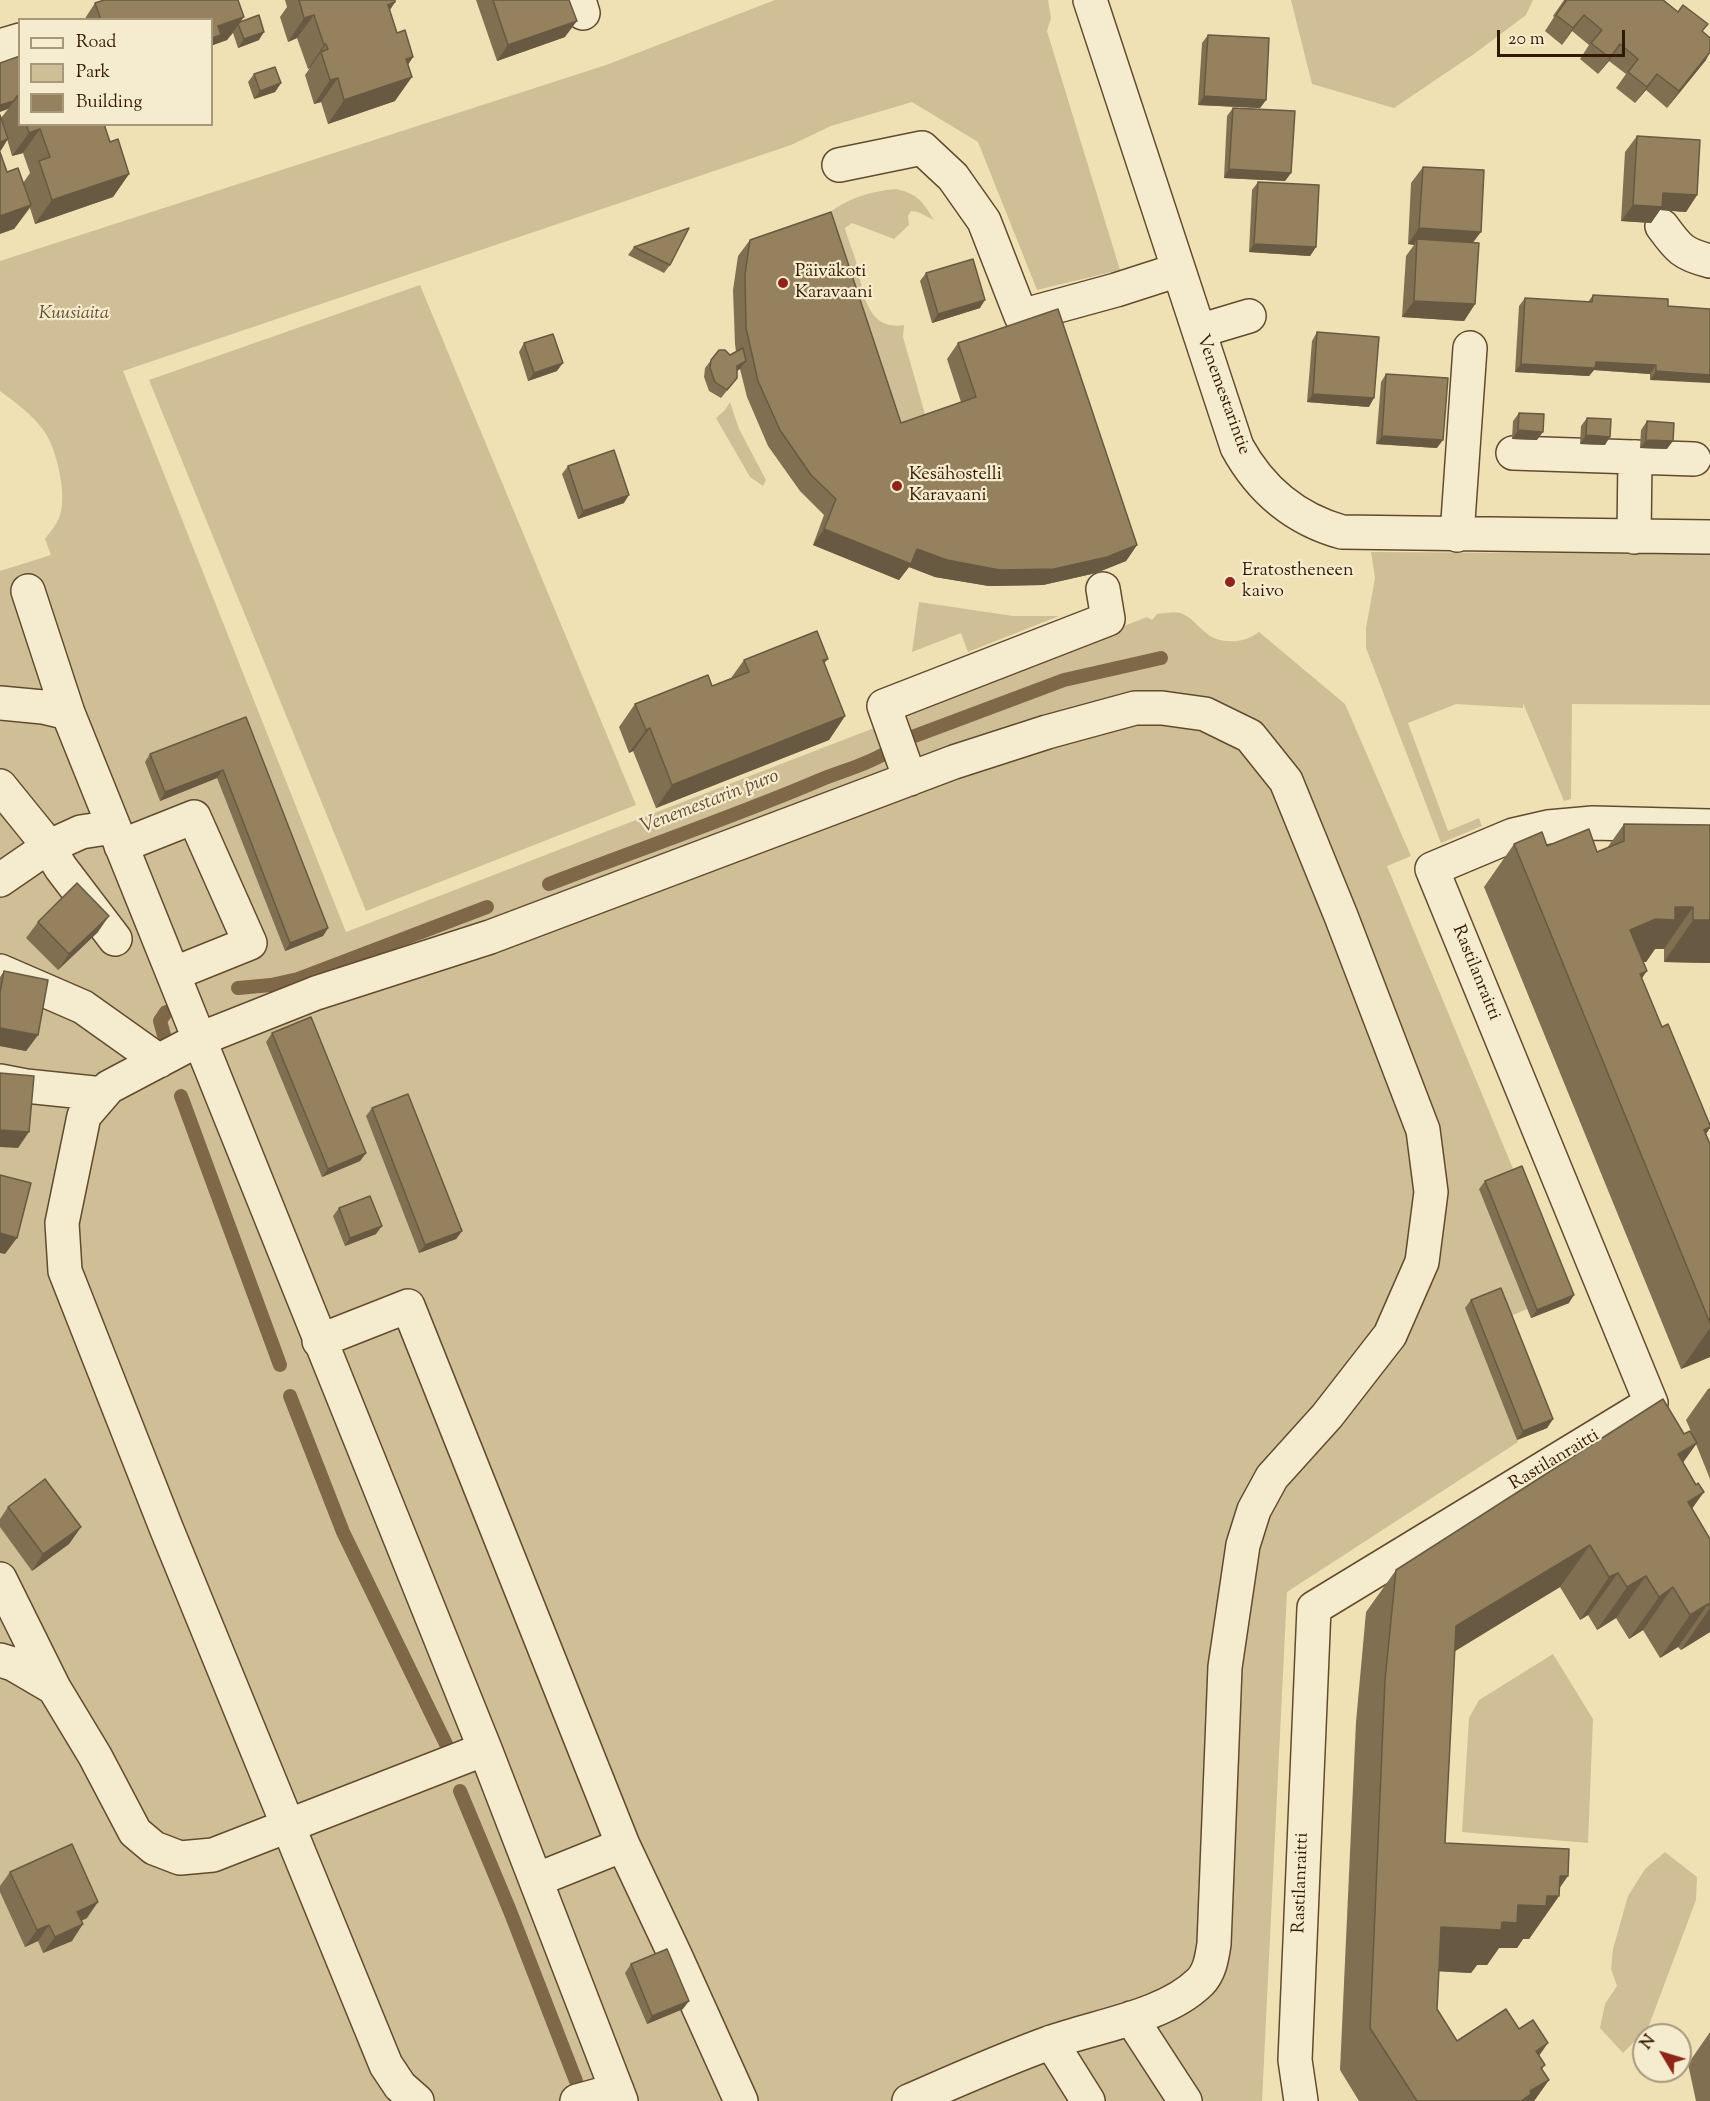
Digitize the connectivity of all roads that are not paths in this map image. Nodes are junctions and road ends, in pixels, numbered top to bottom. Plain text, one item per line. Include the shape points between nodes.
1 (1090, 0) edge
2 (18, 41) edge
3 (0, 46) edge
4 (839, 165) dead end
5 (1662, 226) edge
6 (1710, 261) edge
7 (1179, 270) junction
8 (1249, 316) dead end
9 (1199, 331) junction
10 (1470, 348) dead end
11 (1513, 453) dead end
12 (1635, 457) junction
13 (1694, 459) dead end
14 (1457, 535) junction
15 (1634, 537) junction
16 (1710, 537) edge
17 (1103, 589) dead end
18 (28, 591) dead end
19 (0, 703) edge
20 (68, 713) junction
21 (910, 779) junction
22 (0, 786) edge
23 (1710, 826) edge
24 (117, 837) junction
25 (48, 848) junction
26 (0, 880) edge
27 (115, 939) dead end
28 (0, 971) edge
29 (173, 974) junction
30 (200, 1039) junction
31 (159, 1061) junction
32 (0, 1081) edge
33 (103, 1094) junction
34 (319, 1341) junction
35 (0, 1579) edge
36 (0, 1660) edge
37 (54, 1688) junction
38 (485, 1749) junction
39 (289, 1827) junction
40 (623, 1845) junction
41 (536, 1880) junction
42 (1131, 2018) junction
43 (1051, 2042) junction
44 (619, 2096) edge
45 (417, 2101) edge
46 (577, 2101) edge
47 (741, 2101) edge
48 (909, 2101) edge
49 (1088, 2101) edge
50 (1185, 2101) edge
51 (1301, 2101) edge

1 - 7 street, Venemestarintie
2 - 3 street
4 - 7 street via 922,148 953,177 984,221 1021,316
5 - 6 street via 1678,247
7 - 9 street, Venemestarintie
8 - 9 street
9 - 14 street, Venemestarintie via 1237,447 1266,489 1288,507 1320,526 1342,532
10 - 14 street
11 - 12 street
12 - 13 street
12 - 15 street
14 - 15 street, Venemestarintie
15 - 16 street, Venemestarintie
17 - 21 street via 1108,619 884,706
18 - 20 street
19 - 20 street
20 - 24 street
21 - 30 street via 490,937 316,993
21 - 42 street via 1047,732 1135,708 1205,714 1250,736 1286,781 1423,1130 1431,1192 1422,1262 1390,1335 1328,1416 1272,1477 1254,1510 1243,1545 1225,1667 1211,1963 1202,1981 1177,2000
22 - 25 street
23 - 51 street, Rastilanraitti via 1573,823 1513,835 1432,869 1651,1403 1314,1608 1294,2060
24 - 25 street via 81,832
24 - 29 street
24 - 29 street via 194,817 250,943
25 - 26 street
25 - 27 street
28 - 31 street via 83,1007
29 - 30 street
30 - 31 street
30 - 34 street
31 - 33 street
32 - 33 street
33 - 39 street via 84,1116 62,1223 65,1271
34 - 38 street
34 - 40 street via 408,1306
35 - 37 street
36 - 37 street
37 - 39 street via 135,1832 153,1848 180,1858 213,1855
38 - 39 street
38 - 41 street
39 - 45 street via 386,2066
40 - 41 street
40 - 47 street
41 - 44 street
42 - 43 street
42 - 50 street
43 - 48 street
43 - 49 street
44 - 46 street

